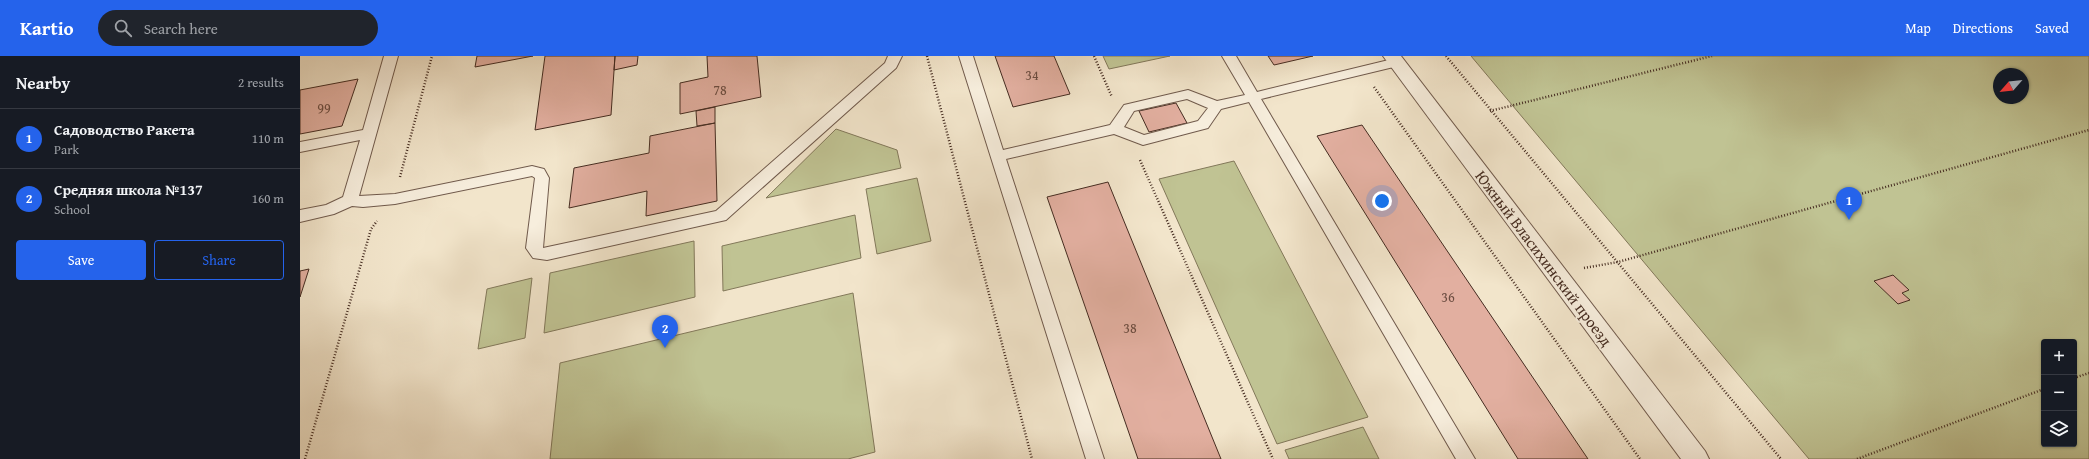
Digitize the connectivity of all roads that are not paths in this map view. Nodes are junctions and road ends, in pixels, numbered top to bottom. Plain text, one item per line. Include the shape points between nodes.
1 (391, 56) edge
2 (895, 56) edge
3 (966, 56) edge
4 (1229, 56) edge
5 (1395, 59) edge
6 (1253, 97) junction
7 (1216, 106) junction
8 (1118, 124) junction
9 (368, 134) junction
10 (300, 147) edge
11 (998, 156) junction
12 (350, 200) junction
13 (300, 216) edge
14 (1095, 459) edge
15 (1466, 459) edge
16 (1696, 459) edge

1 - 9 lane
2 - 12 lane via 891,65 721,216 539,254 534,248 542,178 539,173 532,171 395,199 364,202
3 - 11 lane
4 - 6 lane
5 - 6 lane via 1362,70
5 - 16 street, Южный Власихинский проезд
6 - 7 lane
6 - 15 lane
7 - 8 lane via 1188,94 1129,108
7 - 8 lane via 1203,125 1143,140 1128,134
8 - 11 lane
9 - 10 lane
9 - 12 lane
11 - 14 lane
12 - 13 lane via 329,210

